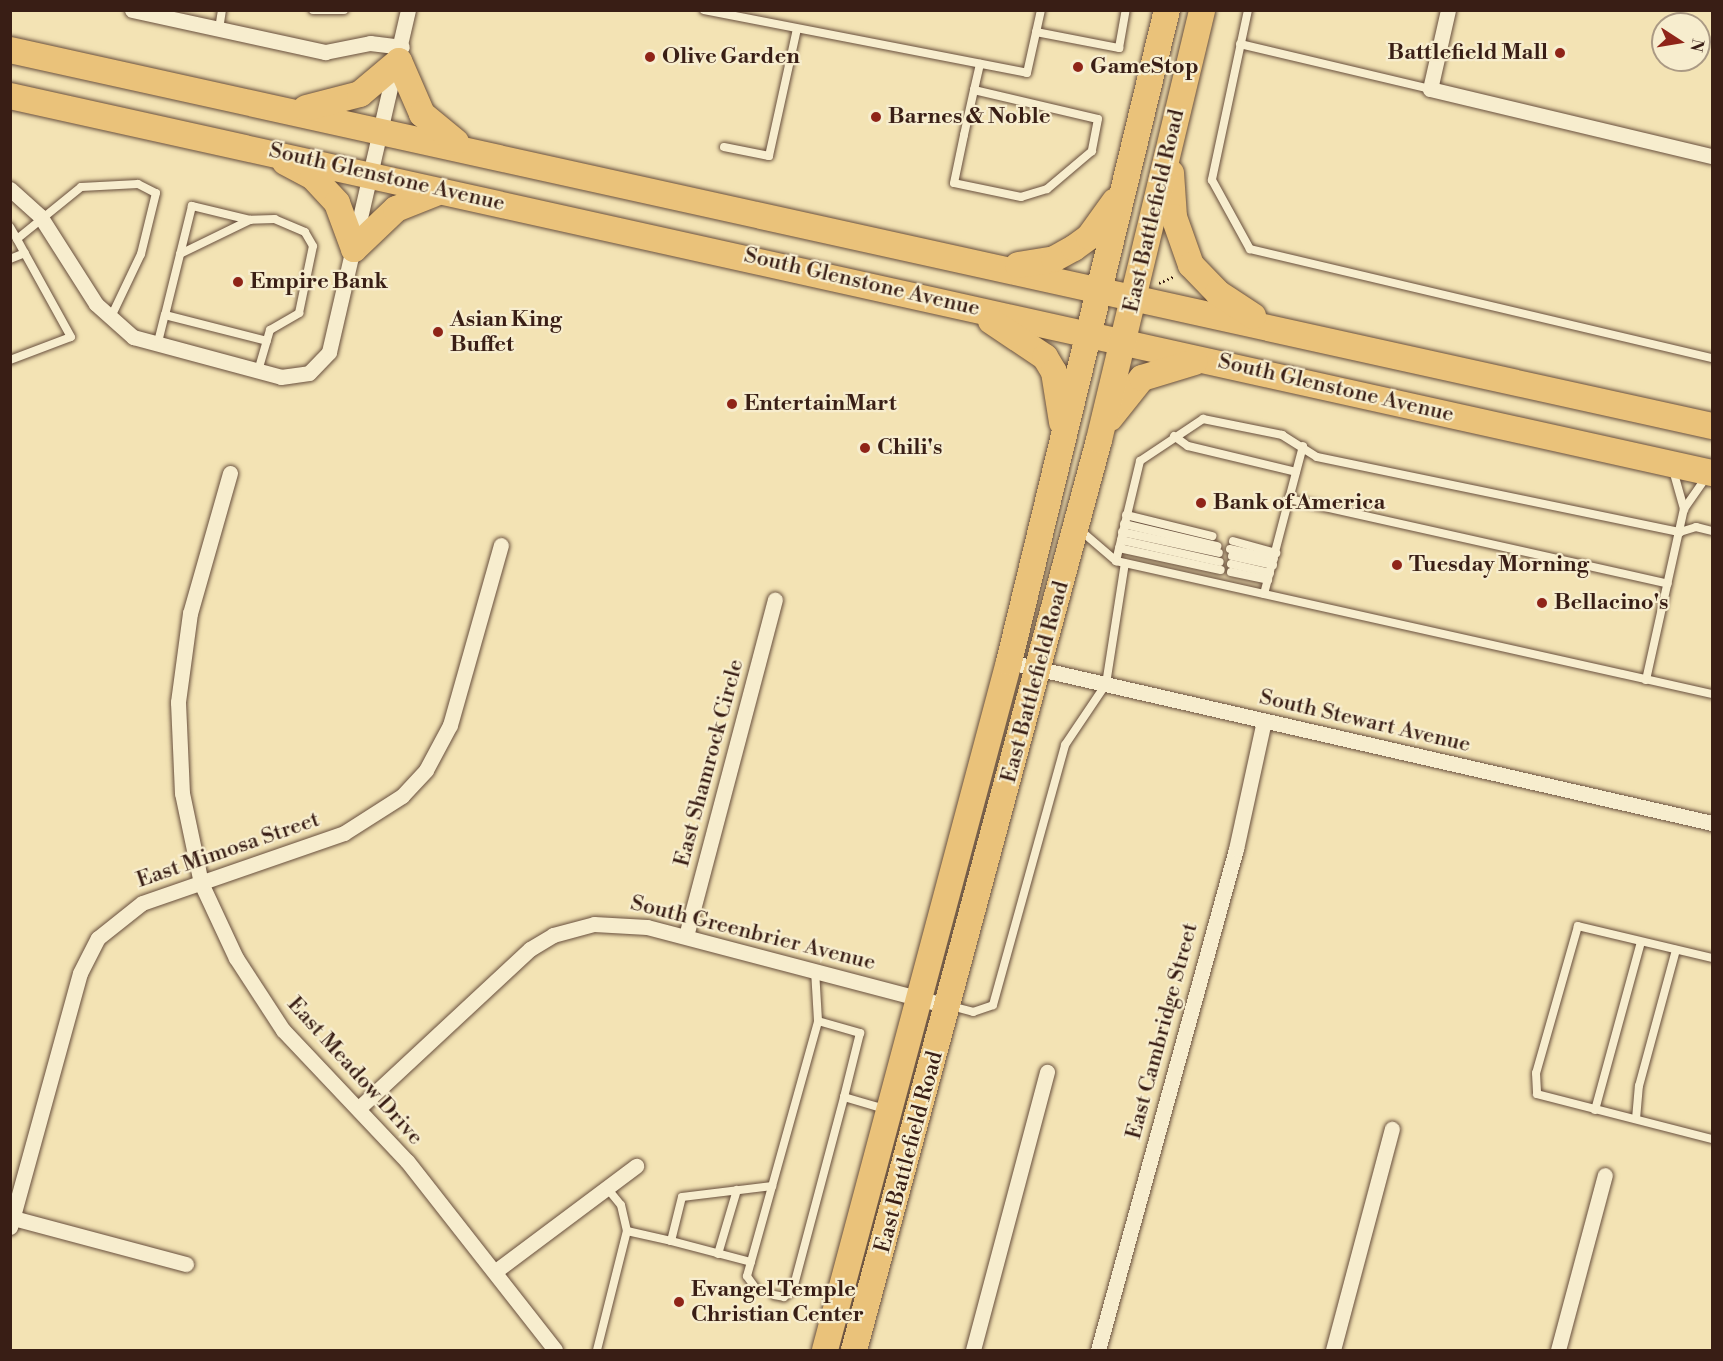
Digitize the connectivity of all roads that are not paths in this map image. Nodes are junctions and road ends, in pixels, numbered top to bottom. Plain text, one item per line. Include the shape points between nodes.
1 (132, 10) edge
2 (222, 10) edge
3 (314, 10) edge
4 (344, 10) edge
5 (408, 10) edge
6 (704, 10) edge
7 (1041, 10) edge
8 (1126, 10) edge
9 (1167, 10) edge
10 (1202, 10) edge
11 (1248, 10) edge
12 (1448, 10) edge
13 (219, 29) junction
14 (797, 29) junction
15 (1036, 32) junction
16 (1240, 44) junction
17 (10, 50) edge
18 (400, 54) junction
19 (980, 64) junction
20 (1430, 89) junction
21 (974, 90) junction
22 (10, 96) edge
23 (294, 110) junction
24 (382, 130) junction
25 (1171, 143) junction
26 (243, 145) junction
27 (724, 147) dead end
28 (466, 148) junction
29 (1713, 156) edge
30 (372, 174) junction
31 (1126, 179) junction
32 (10, 189) edge
33 (447, 190) junction
34 (42, 219) junction
35 (250, 220) junction
36 (10, 227) edge
37 (17, 239) junction
38 (354, 249) junction
39 (25, 253) junction
40 (180, 254) junction
41 (10, 259) edge
42 (991, 266) junction
43 (1100, 289) junction
44 (1144, 293) junction
45 (971, 306) junction
46 (165, 315) junction
47 (109, 320) junction
48 (1275, 328) junction
49 (1090, 333) junction
50 (267, 341) junction
51 (1124, 341) junction
52 (157, 347) junction
53 (1713, 358) edge
54 (10, 360) edge
55 (1208, 360) junction
56 (258, 371) junction
57 (1713, 426) edge
58 (1174, 436) junction
59 (1099, 440) junction
60 (1063, 441) junction
61 (1302, 446) junction
62 (1672, 464) junction
63 (1296, 472) junction
64 (1711, 472) edge
65 (230, 473) dead end
66 (1289, 499) junction
67 (1684, 509) junction
68 (1126, 515) junction
69 (1076, 527) junction
70 (1713, 531) edge
71 (1680, 532) junction
72 (1121, 536) junction
73 (1212, 536) dead end
74 (501, 545) dead end
75 (1232, 557) junction
76 (1116, 561) junction
77 (1125, 563) junction
78 (1272, 566) junction
79 (1668, 584) junction
80 (1264, 594) junction
81 (776, 600) dead end
82 (1008, 662) junction
83 (1038, 669) junction
84 (1646, 680) junction
85 (1106, 684) junction
86 (1713, 694) edge
87 (1264, 721) junction
88 (1713, 823) edge
89 (201, 883) junction
90 (686, 936) junction
91 (1641, 942) junction
92 (1676, 950) junction
93 (1713, 958) edge
94 (815, 970) junction
95 (921, 998) junction
96 (948, 1006) junction
97 (818, 1021) junction
98 (1047, 1072) dead end
99 (844, 1097) junction
100 (360, 1107) junction
101 (890, 1110) junction
102 (1595, 1110) junction
103 (1636, 1119) junction
104 (1392, 1129) dead end
105 (1713, 1138) edge
106 (636, 1166) dead end
107 (1605, 1175) dead end
108 (772, 1186) junction
109 (607, 1188) junction
110 (737, 1190) junction
111 (12, 1223) edge
112 (627, 1232) junction
113 (671, 1241) junction
114 (718, 1254) junction
115 (751, 1262) junction
116 (186, 1264) dead end
117 (497, 1270) junction
118 (757, 1290) dead end
119 (774, 1295) dead end
120 (555, 1350) edge
121 (601, 1350) edge
122 (825, 1350) edge
123 (855, 1350) edge
124 (973, 1350) edge
125 (1098, 1350) edge
126 (1333, 1350) edge
127 (1558, 1350) edge

1 - 13 street
2 - 13 lane
3 - 4 lane
5 - 18 street
6 - 14 lane
7 - 15 lane
8 - 15 lane via 1119,48
9 - 31 main road, East Battlefield Road
10 - 25 main road, East Battlefield Road
11 - 16 lane
12 - 20 street
13 - 18 street via 325,52 370,43
14 - 19 lane
14 - 27 lane via 769,156
15 - 19 lane via 1027,73
16 - 20 lane
16 - 53 lane via 1212,180 1250,249
17 - 23 main road, South Glenstone Avenue
18 - 23 main road via 360,93
18 - 24 street
18 - 28 main road via 422,114
19 - 21 lane
20 - 29 street
21 - 21 lane via 954,183 1022,197 1047,189 1092,151 1098,119
22 - 26 main road, South Glenstone Avenue
23 - 24 main road, South Glenstone Avenue
24 - 28 main road, South Glenstone Avenue
24 - 30 street
25 - 44 main road, East Battlefield Road
25 - 48 main road via 1174,217 1191,265 1218,293
26 - 30 main road, South Glenstone Avenue
26 - 38 main road via 299,168 325,188 345,216
28 - 42 main road, South Glenstone Avenue
30 - 33 main road, South Glenstone Avenue
30 - 38 street
31 - 42 main road via 1102,222 1074,248 1034,264
31 - 43 main road, East Battlefield Road
32 - 34 street
33 - 38 main road via 404,204
33 - 45 main road, South Glenstone Avenue
34 - 37 lane
34 - 47 street
34 - 47 lane via 81,187 138,184 156,193 141,254
35 - 40 lane
35 - 40 lane via 192,206
35 - 50 lane via 275,219 305,232 313,246 299,313 270,330
36 - 37 lane
37 - 39 lane
38 - 56 street via 329,352 319,367 296,376
39 - 41 lane
39 - 54 lane via 71,337
40 - 46 lane
42 - 43 main road, South Glenstone Avenue
43 - 44 main road, South Glenstone Avenue
43 - 49 main road, East Battlefield Road
44 - 48 main road, South Glenstone Avenue
44 - 51 main road, East Battlefield Road
45 - 49 main road, South Glenstone Avenue
45 - 60 main road via 1045,357 1060,397
46 - 50 lane
46 - 52 lane
47 - 52 street
48 - 57 main road, South Glenstone Avenue
49 - 51 main road, South Glenstone Avenue
49 - 60 main road, East Battlefield Road
50 - 56 lane
51 - 55 main road, South Glenstone Avenue
51 - 59 main road, East Battlefield Road
52 - 56 street
55 - 59 main road via 1173,365 1142,378
55 - 62 main road, South Glenstone Avenue
58 - 61 lane via 1203,419 1282,435
58 - 63 lane via 1188,446
58 - 68 lane via 1140,462
59 - 69 main road, East Battlefield Road
60 - 82 main road, East Battlefield Road
61 - 63 lane
61 - 71 lane via 1317,457
62 - 64 main road, South Glenstone Avenue
62 - 67 lane
63 - 66 lane
64 - 67 lane
65 - 89 street, East Meadow Drive via 190,614 178,702 182,793
66 - 78 lane
66 - 79 lane
67 - 71 lane
68 - 72 lane
68 - 73 lane
69 - 76 lane
69 - 83 main road, East Battlefield Road
70 - 71 lane
71 - 79 lane
72 - 72 lane via 1219,558
72 - 76 lane
74 - 89 street, East Mimosa Street via 450,725 414,784 389,808 344,833
75 - 78 lane
75 - 78 lane
75 - 78 lane
76 - 77 lane
77 - 80 lane
77 - 85 lane
78 - 80 lane
79 - 84 lane
80 - 84 lane
81 - 90 street, East Shamrock Circle
82 - 83 street, South Stewart Avenue
82 - 95 main road, East Battlefield Road
83 - 85 street, South Stewart Avenue
83 - 96 main road, East Battlefield Road
84 - 86 lane
85 - 87 street, South Stewart Avenue
85 - 96 lane via 1065,745 993,1005 974,1012
87 - 88 street, South Stewart Avenue
87 - 125 street, East Cambridge Street via 1236,849
89 - 100 street, East Meadow Drive via 227,942 266,1006 302,1052
89 - 111 street, East Mimosa Street via 129,910 103,933 84,961
90 - 94 street, South Greenbrier Avenue
90 - 100 street, South Greenbrier Avenue via 608,923 547,938
91 - 92 lane
91 - 102 lane
91 - 102 lane via 1593,925 1578,926 1568,953 1536,1073 1537,1094
92 - 93 lane
92 - 103 lane via 1639,1086
94 - 95 street, South Greenbrier Avenue
94 - 97 lane
95 - 96 street, South Greenbrier Avenue
95 - 101 main road, East Battlefield Road
96 - 123 main road, East Battlefield Road
97 - 99 lane via 860,1033
97 - 108 lane
98 - 124 street
99 - 101 lane
99 - 119 lane via 793,1289 784,1297
100 - 117 street, East Meadow Drive
101 - 122 main road, East Battlefield Road
102 - 103 lane
103 - 105 lane
104 - 126 street
106 - 109 street
107 - 127 street
108 - 110 lane
108 - 115 lane
109 - 112 lane via 621,1205
109 - 117 street
110 - 113 lane via 682,1197
110 - 114 lane
111 - 116 street
112 - 113 lane
112 - 121 lane
113 - 114 lane
114 - 115 lane
115 - 118 lane via 747,1276
117 - 120 street, East Meadow Drive

